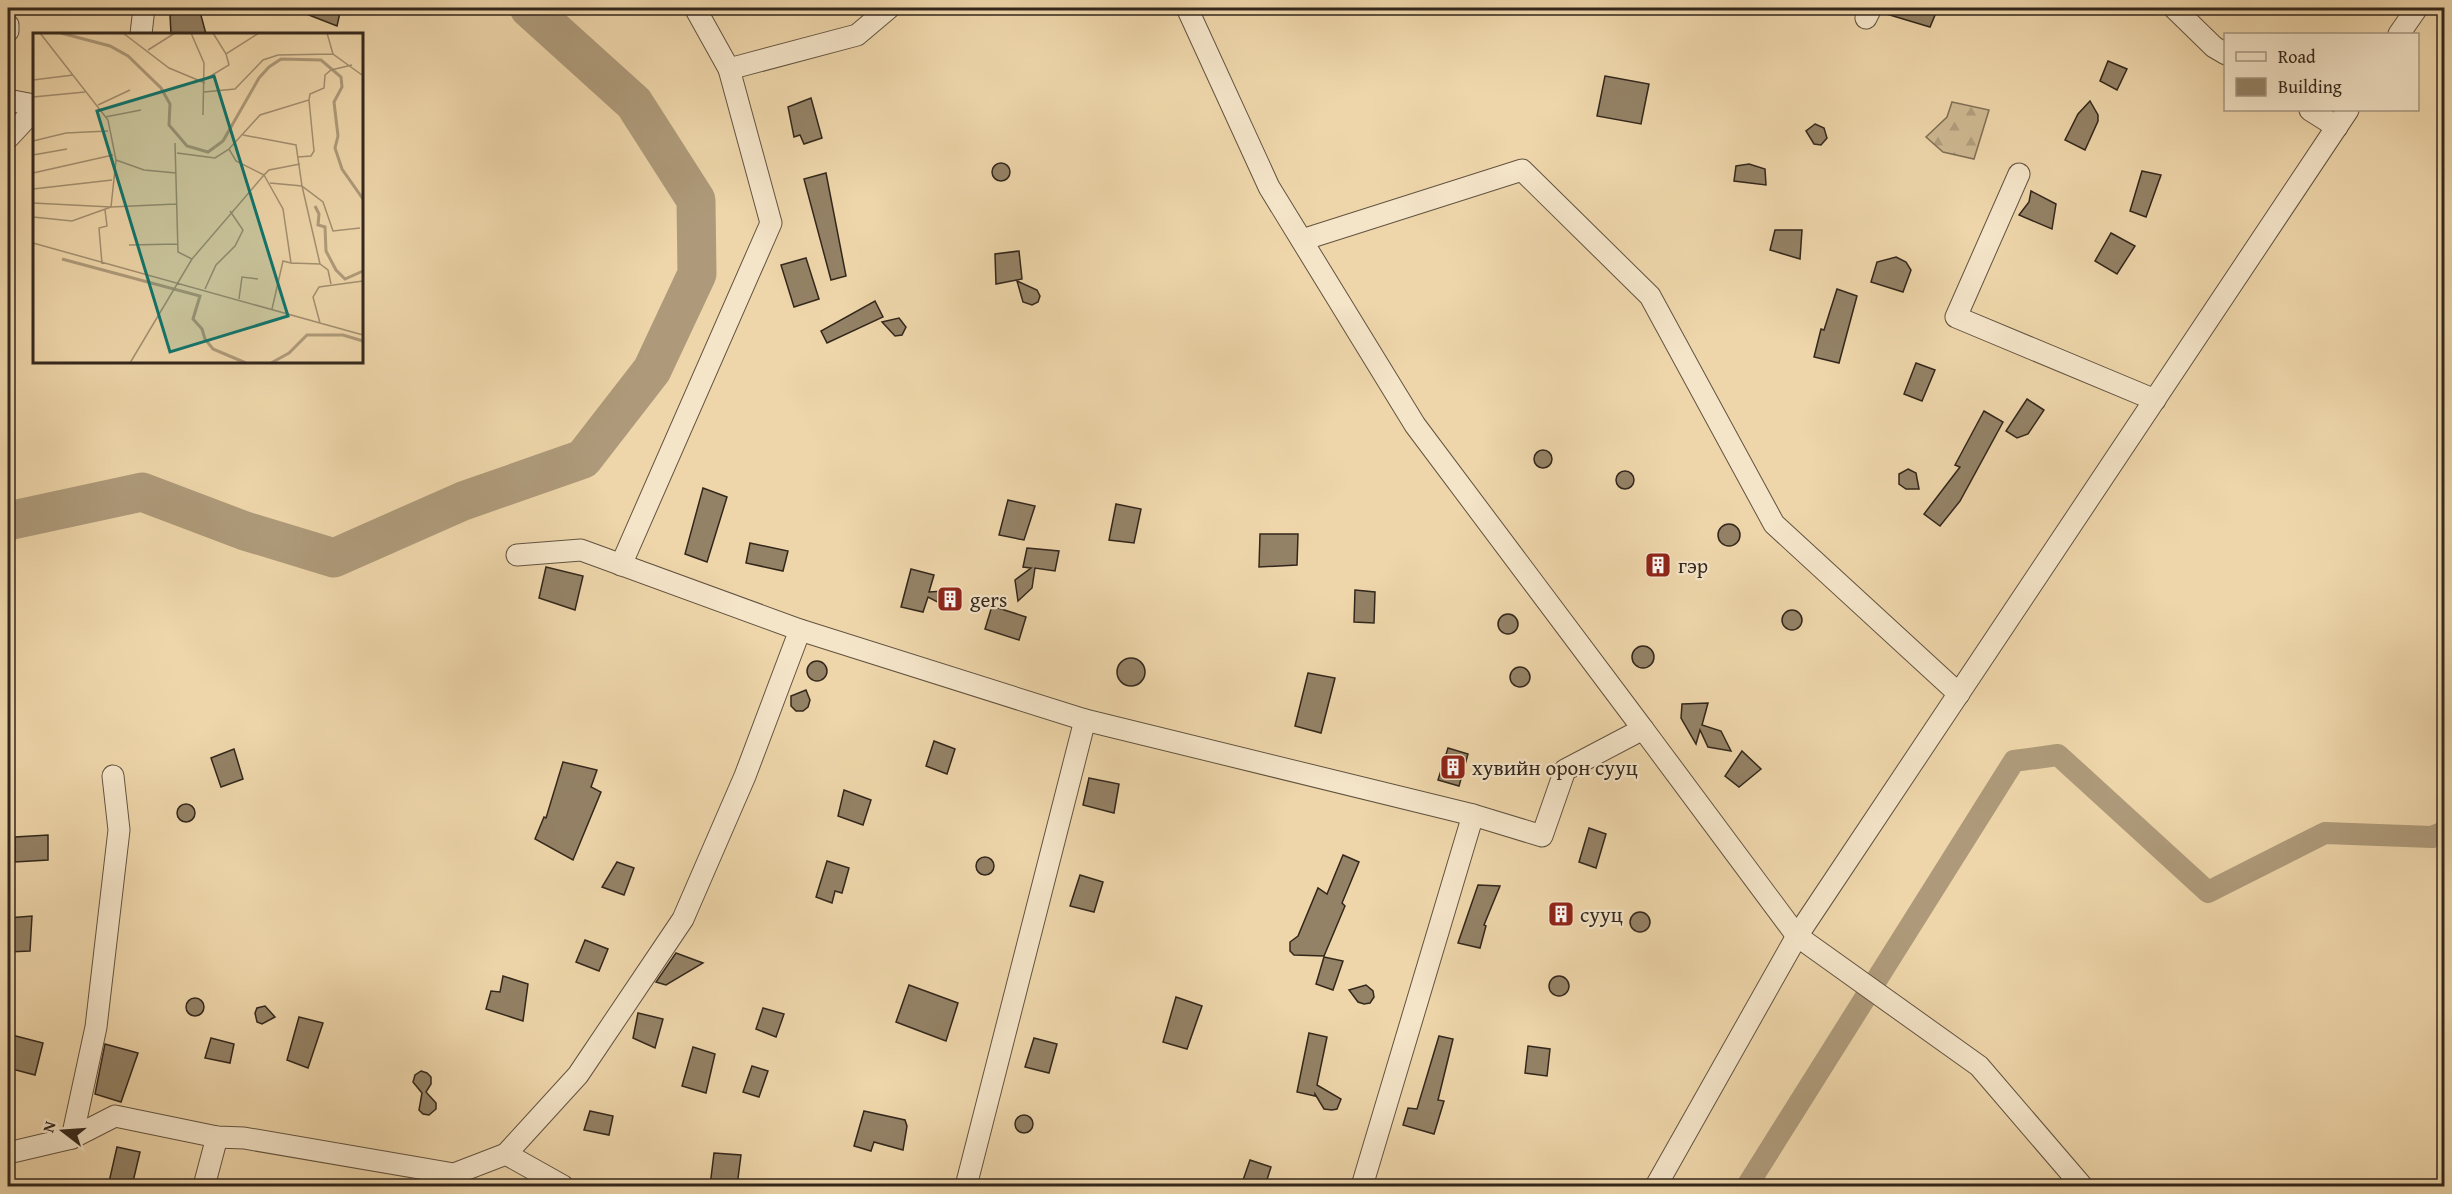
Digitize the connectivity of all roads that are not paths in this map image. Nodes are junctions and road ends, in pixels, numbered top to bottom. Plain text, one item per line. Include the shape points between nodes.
1 (144, 8) edge
2 (695, 8) edge
3 (889, 8) edge
4 (1187, 8) edge
5 (2174, 8) edge
6 (2416, 8) edge
7 (8, 25) edge
8 (8, 31) edge
9 (141, 33) edge
10 (2399, 33) edge
11 (2224, 53) edge
12 (729, 69) junction
13 (20, 101) edge
14 (2314, 111) edge
15 (2343, 118) edge
16 (8, 138) edge
17 (2019, 174) dead end
18 (1302, 240) junction
19 (2155, 400) junction
20 (518, 555) dead end
21 (621, 565) junction
22 (800, 630) junction
23 (1959, 694) junction
24 (1085, 720) junction
25 (1643, 729) junction
26 (113, 776) dead end
27 (1473, 815) junction
28 (1797, 936) junction
29 (218, 1137) junction
30 (72, 1138) junction
31 (8, 1153) edge
32 (506, 1154) junction
33 (454, 1180) edge
34 (204, 1186) edge
35 (564, 1186) edge
36 (966, 1186) edge
37 (1362, 1186) edge
38 (1656, 1186) edge
39 (2082, 1186) edge

1 - 9 street
2 - 12 street
3 - 12 street via 857,34
4 - 18 street via 1269,187
5 - 11 street
6 - 10 street
7 - 8 street
12 - 21 street via 771,223
13 - 16 street
14 - 15 street
15 - 19 street
17 - 19 street via 1956,317
18 - 23 street via 1522,170 1650,296 1774,524
18 - 25 street via 1415,425
19 - 23 street
20 - 21 street via 581,550
21 - 22 street
22 - 24 street
22 - 32 street via 745,776 682,919 578,1075
23 - 28 street
24 - 27 street
24 - 36 street
25 - 27 street via 1565,770 1542,836
25 - 28 street
26 - 30 street via 119,830 114,877 96,1027
27 - 37 street
28 - 38 street
28 - 39 street via 1979,1066
29 - 30 street via 115,1116
29 - 33 street via 244,1137
29 - 34 street
30 - 31 street
32 - 33 street
32 - 35 street

